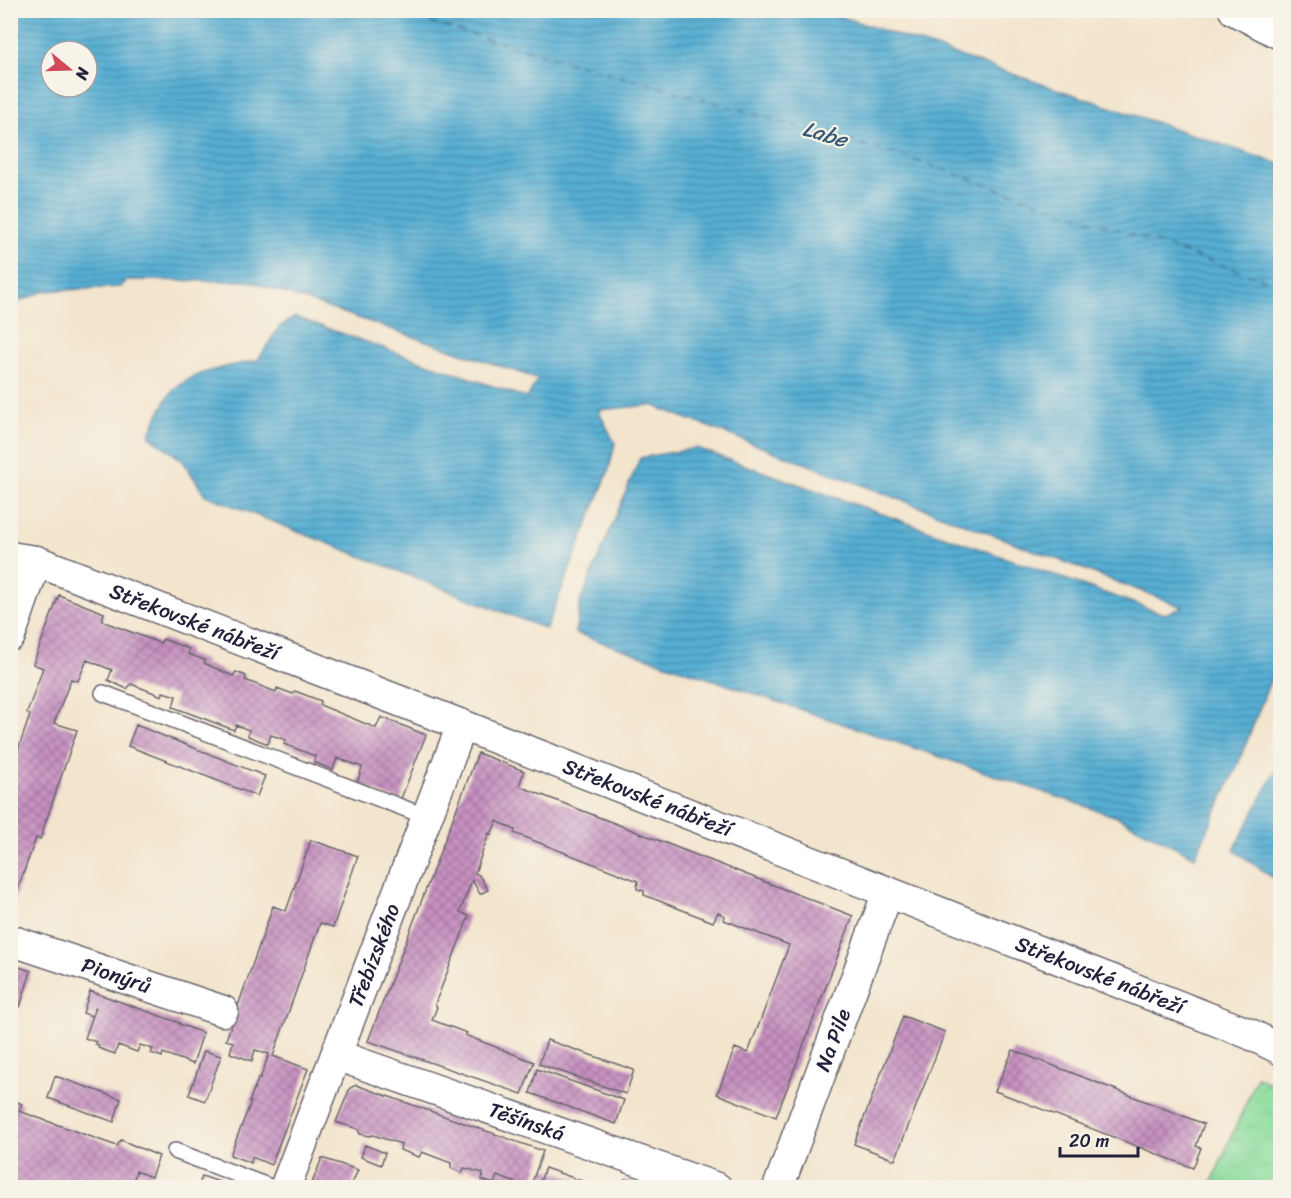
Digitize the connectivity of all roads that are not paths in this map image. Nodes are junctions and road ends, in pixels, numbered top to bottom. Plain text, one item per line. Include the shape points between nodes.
1 (1234, 10) edge
2 (1281, 34) edge
3 (23, 559) edge
4 (10, 636) edge
5 (103, 693) dead end
6 (462, 725) junction
7 (427, 817) junction
8 (888, 892) junction
9 (10, 940) edge
10 (223, 1011) dead end
11 (1281, 1049) edge
12 (336, 1055) junction
13 (175, 1151) dead end
14 (273, 1188) edge
15 (285, 1188) edge
16 (717, 1188) edge
17 (778, 1188) edge

1 - 2 street
3 - 4 street
3 - 6 street, Střekovské nábřeží
5 - 7 lane
6 - 7 street, Třebízského
6 - 8 street, Střekovské nábřeží
7 - 12 street, Třebízského
8 - 11 street, Střekovské nábřeží
8 - 17 street, Na Pile
9 - 10 street, Pionýrů
12 - 15 street, Třebízského
12 - 16 street, Těšínská
13 - 14 lane

